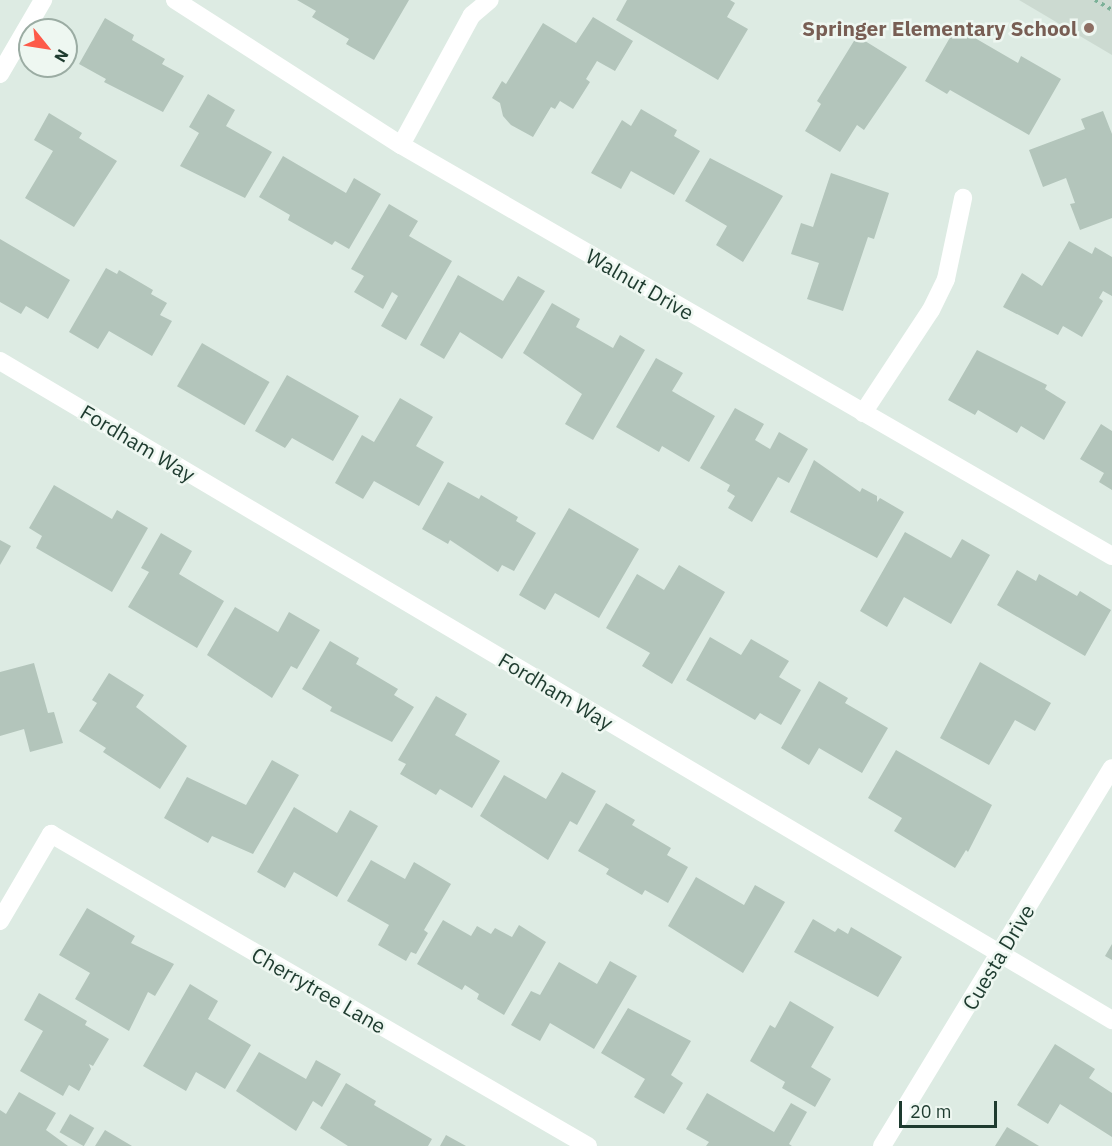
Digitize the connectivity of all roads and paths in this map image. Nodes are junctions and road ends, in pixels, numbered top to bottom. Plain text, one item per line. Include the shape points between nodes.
1 (43, 0) edge
2 (175, 0) edge
3 (490, 0) edge
4 (1095, 0) edge
5 (1112, 10) edge
6 (0, 74) edge
7 (401, 146) junction
8 (963, 198) dead end
9 (0, 361) edge
10 (863, 413) junction
11 (1112, 556) edge
12 (1112, 768) edge
13 (0, 921) edge
14 (1001, 954) junction
15 (1112, 1020) edge
16 (588, 1146) edge
17 (882, 1146) edge

1 - 6 street
2 - 7 street, Walnut Drive
3 - 7 street via 472,15
4 - 5 path
7 - 10 street, Walnut Drive
8 - 10 street via 946,279 931,310
9 - 14 street, Fordham Way
10 - 11 street, Walnut Drive
12 - 14 street, Cuesta Drive
13 - 16 street, Cherrytree Lane via 51,834
14 - 15 street, Fordham Way
14 - 17 street, Cuesta Drive

